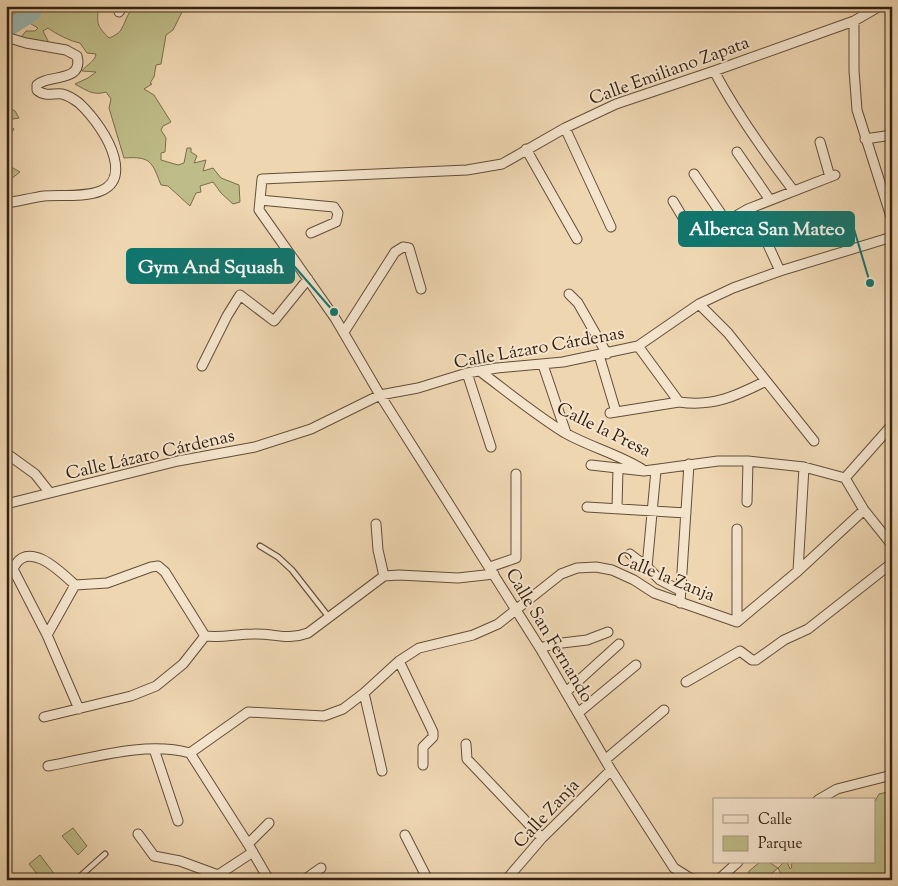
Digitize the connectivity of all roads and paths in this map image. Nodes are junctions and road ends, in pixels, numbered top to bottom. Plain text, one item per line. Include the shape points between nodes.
1 (880, 6) edge
2 (854, 21) junction
3 (6, 37) edge
4 (714, 71) junction
5 (565, 128) junction
6 (892, 135) edge
7 (866, 139) junction
8 (820, 142) dead end
9 (526, 149) junction
10 (737, 152) dead end
11 (694, 174) dead end
12 (793, 190) junction
13 (260, 200) junction
14 (770, 200) junction
15 (673, 202) dead end
16 (6, 203) edge
17 (748, 209) junction
18 (892, 220) edge
19 (726, 221) junction
20 (611, 227) dead end
21 (311, 233) dead end
22 (892, 237) edge
23 (577, 239) dead end
24 (780, 271) junction
25 (308, 279) junction
26 (421, 289) dead end
27 (569, 294) dead end
28 (699, 304) junction
29 (344, 332) junction
30 (638, 346) junction
31 (603, 354) junction
32 (544, 364) junction
33 (202, 366) dead end
34 (481, 372) junction
35 (467, 373) junction
36 (766, 381) junction
37 (380, 395) junction
38 (678, 402) junction
39 (892, 425) edge
40 (566, 433) junction
41 (814, 441) dead end
42 (491, 446) dead end
43 (6, 453) edge
44 (748, 461) junction
45 (689, 464) junction
46 (591, 465) dead end
47 (804, 467) junction
48 (618, 468) junction
49 (644, 470) junction
50 (656, 470) junction
51 (516, 474) dead end
52 (845, 478) junction
53 (50, 493) junction
54 (747, 502) dead end
55 (6, 504) edge
56 (587, 507) dead end
57 (617, 508) junction
58 (653, 510) junction
59 (864, 510) junction
60 (686, 513) junction
61 (376, 524) dead end
62 (737, 529) dead end
63 (892, 545) edge
64 (260, 546) dead end
65 (630, 554) dead end
66 (892, 563) edge
67 (648, 567) junction
68 (492, 570) junction
69 (798, 571) junction
70 (384, 576) junction
71 (75, 585) junction
72 (681, 591) junction
73 (680, 603) junction
74 (516, 610) junction
75 (328, 616) junction
76 (737, 622) junction
77 (608, 632) dead end
78 (47, 635) junction
79 (205, 636) junction
80 (619, 644) dead end
81 (540, 648) junction
82 (399, 661) junction
83 (636, 665) dead end
84 (686, 682) dead end
85 (566, 692) junction
86 (364, 693) junction
87 (79, 709) junction
88 (664, 710) dead end
89 (578, 713) junction
90 (44, 717) dead end
91 (466, 744) dead end
92 (154, 749) junction
93 (190, 753) junction
94 (606, 759) junction
95 (423, 765) dead end
96 (48, 766) dead end
97 (611, 770) junction
98 (382, 771) dead end
99 (892, 775) edge
100 (821, 798) edge
101 (178, 821) dead end
102 (269, 823) dead end
103 (138, 834) dead end
104 (404, 835) dead end
105 (542, 838) junction
106 (251, 848) junction
107 (105, 854) dead end
108 (736, 864) edge
109 (321, 868) dead end
110 (76, 880) edge
111 (269, 880) edge
112 (304, 880) edge
113 (428, 880) edge
114 (506, 880) edge
115 (699, 880) edge
116 (718, 880) edge

1 - 2 street, Calle Emiliano Zapata
2 - 4 street, Calle Emiliano Zapata
2 - 7 street via 856,110
3 - 16 street via 66,50 77,56 78,67 74,72 41,81 37,90 45,94 63,94 78,102 104,136 117,171 107,188 80,196 44,196
4 - 5 street, Calle Emiliano Zapata via 616,104
4 - 12 street via 751,134
5 - 9 street, Calle Emiliano Zapata
5 - 20 street
6 - 7 street
7 - 18 street
8 - 12 street via 832,176
9 - 13 street, Calle Emiliano Zapata via 502,164 467,170 262,179
9 - 23 street
10 - 14 street
11 - 19 street
12 - 14 street
13 - 21 street via 334,207 338,213 336,222
13 - 25 street, Calle San Fernando via 259,210
14 - 17 street
15 - 19 street via 696,238
17 - 19 street
17 - 24 street
22 - 24 street, Calle Lázaro Cárdenas
24 - 28 street, Calle Lázaro Cárdenas
25 - 29 street, Calle San Fernando
25 - 33 street via 274,321 240,295
26 - 29 street via 408,248 403,247 395,252
27 - 31 street via 578,303
28 - 30 street, Calle Lázaro Cárdenas
28 - 36 street via 728,333
29 - 37 street, Calle San Fernando
30 - 31 street, Calle Lázaro Cárdenas
30 - 38 street
31 - 32 street, Calle Lázaro Cárdenas
31 - 38 street via 613,412
32 - 34 street, Calle Lázaro Cárdenas
32 - 40 street
34 - 35 street, Calle Lázaro Cárdenas
34 - 40 street, Calle la Presa
35 - 37 street, Calle Lázaro Cárdenas via 418,388
35 - 42 street
36 - 38 street via 722,401 702,404
36 - 41 street
37 - 53 street, Calle Lázaro Cárdenas via 310,430 255,447 178,461
37 - 68 street, Calle San Fernando
39 - 52 street
40 - 49 street, Calle la Presa
43 - 53 street via 35,474
44 - 45 street, Calle la Presa
44 - 47 street, Calle la Presa
44 - 54 street
45 - 50 street, Calle la Presa
45 - 60 street
46 - 48 street
47 - 52 street, Calle la Presa
47 - 69 street
48 - 49 street
48 - 57 street
49 - 50 street, Calle la Presa
50 - 58 street
51 - 68 street via 516,558
52 - 59 street
53 - 55 street, Calle Lázaro Cárdenas
56 - 57 street
57 - 58 street
58 - 60 street
58 - 67 street
59 - 63 street
59 - 69 street
60 - 72 street
61 - 70 street
62 - 76 street
64 - 75 lane via 292,570
65 - 67 street
66 - 84 street via 808,629 784,640 756,660 740,652
67 - 72 street via 660,580
68 - 70 street via 458,578
68 - 74 street, Calle San Fernando
69 - 76 street
70 - 75 street
71 - 78 street
71 - 78 street via 53,566 33,555 16,563 14,569
71 - 79 street via 107,583 158,566
72 - 73 street
73 - 74 street, Calle la Zanja via 612,570 596,567 577,568 561,574
73 - 76 street, Calle la Zanja
74 - 81 street, Calle San Fernando
74 - 82 street, Calle la Zanja via 498,624 473,635 419,648
75 - 79 street via 296,638 259,634 219,638
77 - 81 street via 587,640
78 - 87 street
79 - 87 street via 183,664 156,686
80 - 85 street
81 - 85 street, Calle San Fernando
82 - 86 street, Calle la Zanja
82 - 95 street via 433,732 433,737 423,747
83 - 89 street
85 - 89 street, Calle San Fernando
86 - 93 street, Calle la Zanja via 343,709 324,716 248,712
86 - 98 street
87 - 90 street
88 - 94 street
89 - 94 street, Calle San Fernando
91 - 105 street via 467,759
92 - 93 street
92 - 96 street
92 - 101 street
93 - 106 street
94 - 97 street, Calle San Fernando
97 - 105 street, Calle Zanja
97 - 115 street, Calle San Fernando via 674,868
99 - 100 street via 837,789
102 - 106 street
103 - 106 street via 154,856 180,861 218,876
104 - 113 street
105 - 114 street, Calle Zanja
106 - 111 street
107 - 110 lane
108 - 116 street
109 - 112 street

